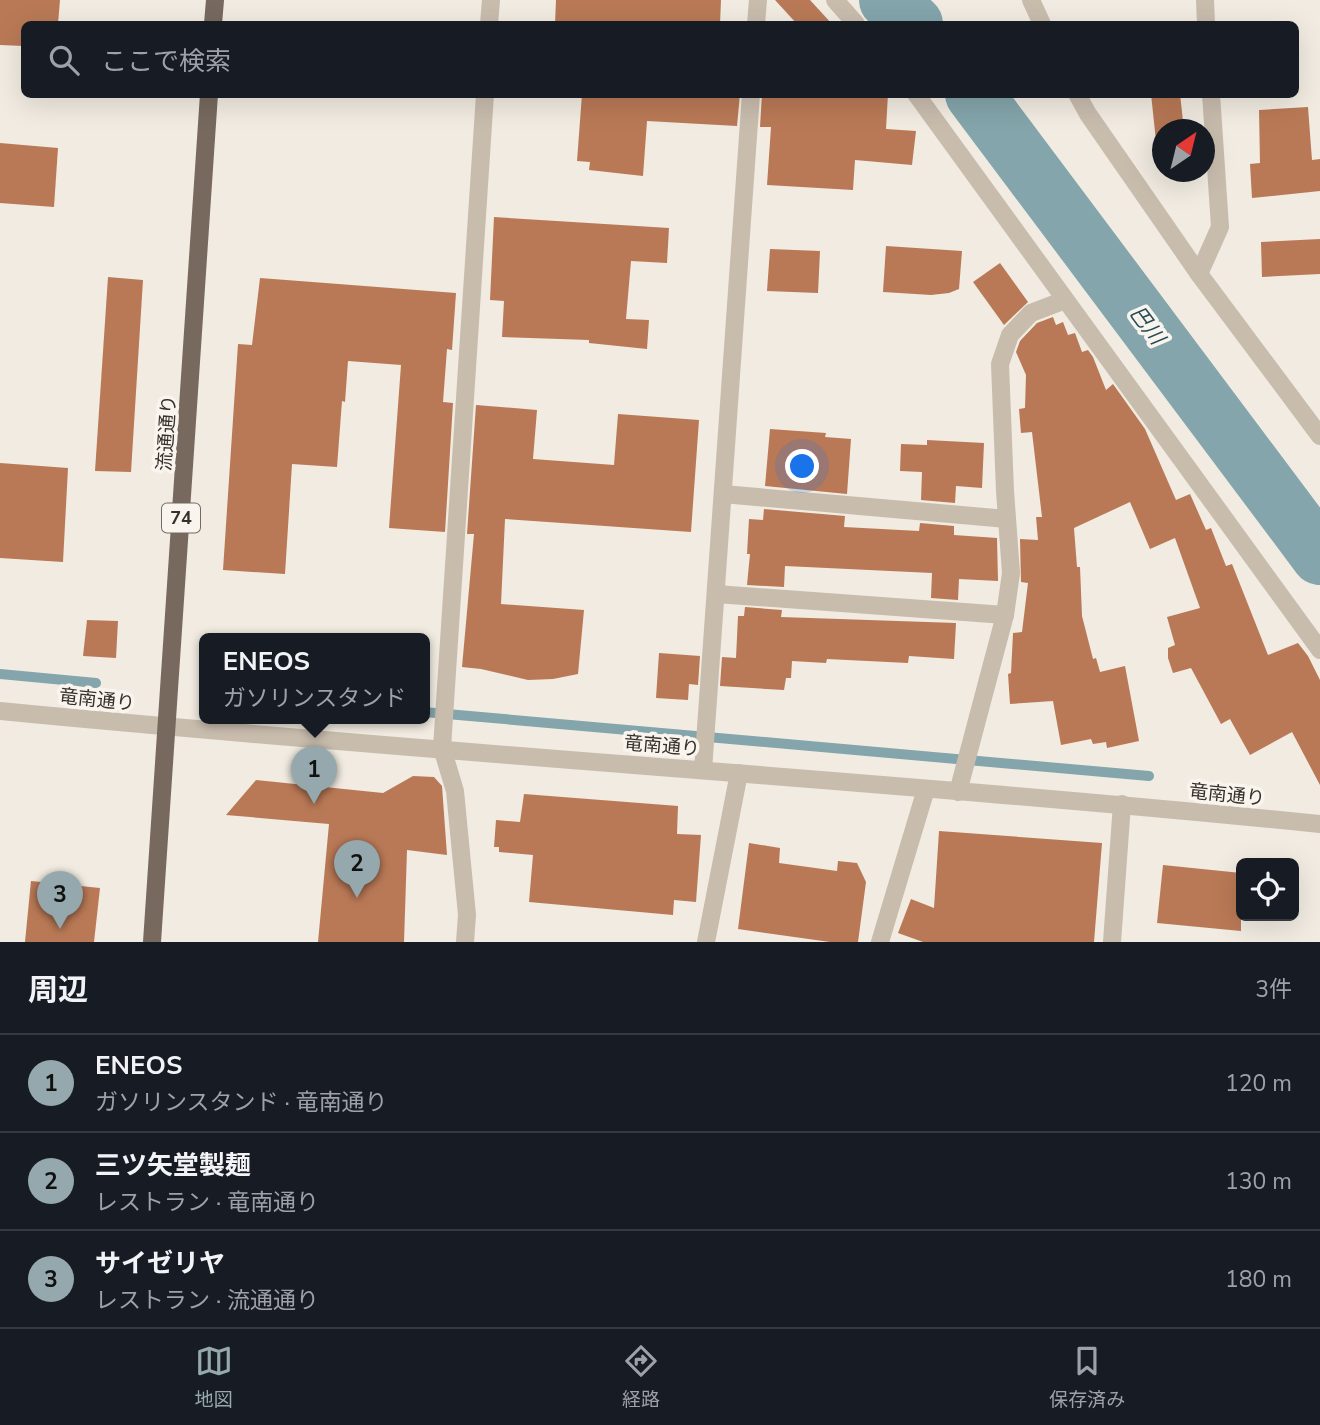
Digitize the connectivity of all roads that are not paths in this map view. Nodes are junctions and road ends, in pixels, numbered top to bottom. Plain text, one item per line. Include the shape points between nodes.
1 (215, 0) edge
2 (491, 0) edge
3 (758, 0) edge
4 (835, 0) edge
5 (1031, 0) edge
6 (1205, 0) edge
7 (213, 21) edge
8 (489, 21) edge
9 (756, 21) edge
10 (853, 21) edge
11 (1041, 21) edge
12 (1206, 21) edge
13 (209, 98) edge
14 (485, 98) edge
15 (751, 98) edge
16 (919, 98) edge
17 (1079, 98) edge
18 (1211, 98) edge
19 (1199, 274) junction
20 (1065, 300) junction
21 (1320, 436) edge
22 (723, 494) junction
23 (1007, 519) junction
24 (716, 594) junction
25 (1005, 615) junction
26 (1320, 650) edge
27 (0, 711) edge
28 (168, 727) junction
29 (442, 748) junction
30 (703, 770) junction
31 (739, 773) junction
32 (926, 789) junction
33 (958, 792) junction
34 (1122, 804) junction
35 (1320, 824) edge
36 (152, 942) edge
37 (466, 942) edge
38 (706, 942) edge
39 (880, 942) edge
40 (1112, 942) edge

1 - 7 main road
2 - 8 street
3 - 9 street
4 - 10 street
5 - 11 street
6 - 12 street
13 - 28 main road, 流通通り / 74
14 - 29 street
15 - 22 street
16 - 20 street
17 - 19 street
18 - 19 street via 1220,227
19 - 21 street
20 - 23 street via 1031,313 1010,335 1000,363
20 - 26 street
22 - 23 street
22 - 24 street
23 - 25 street via 1011,573
24 - 25 street
24 - 30 street
25 - 33 street
27 - 28 street, 竜南通り
28 - 29 street, 竜南通り
28 - 36 main road, 流通通り / 74
29 - 30 street, 竜南通り
29 - 37 street via 455,791
30 - 31 street, 竜南通り
31 - 32 street, 竜南通り
31 - 38 street
32 - 33 street, 竜南通り
32 - 39 street
33 - 34 street, 竜南通り
34 - 35 street, 竜南通り
34 - 40 street

